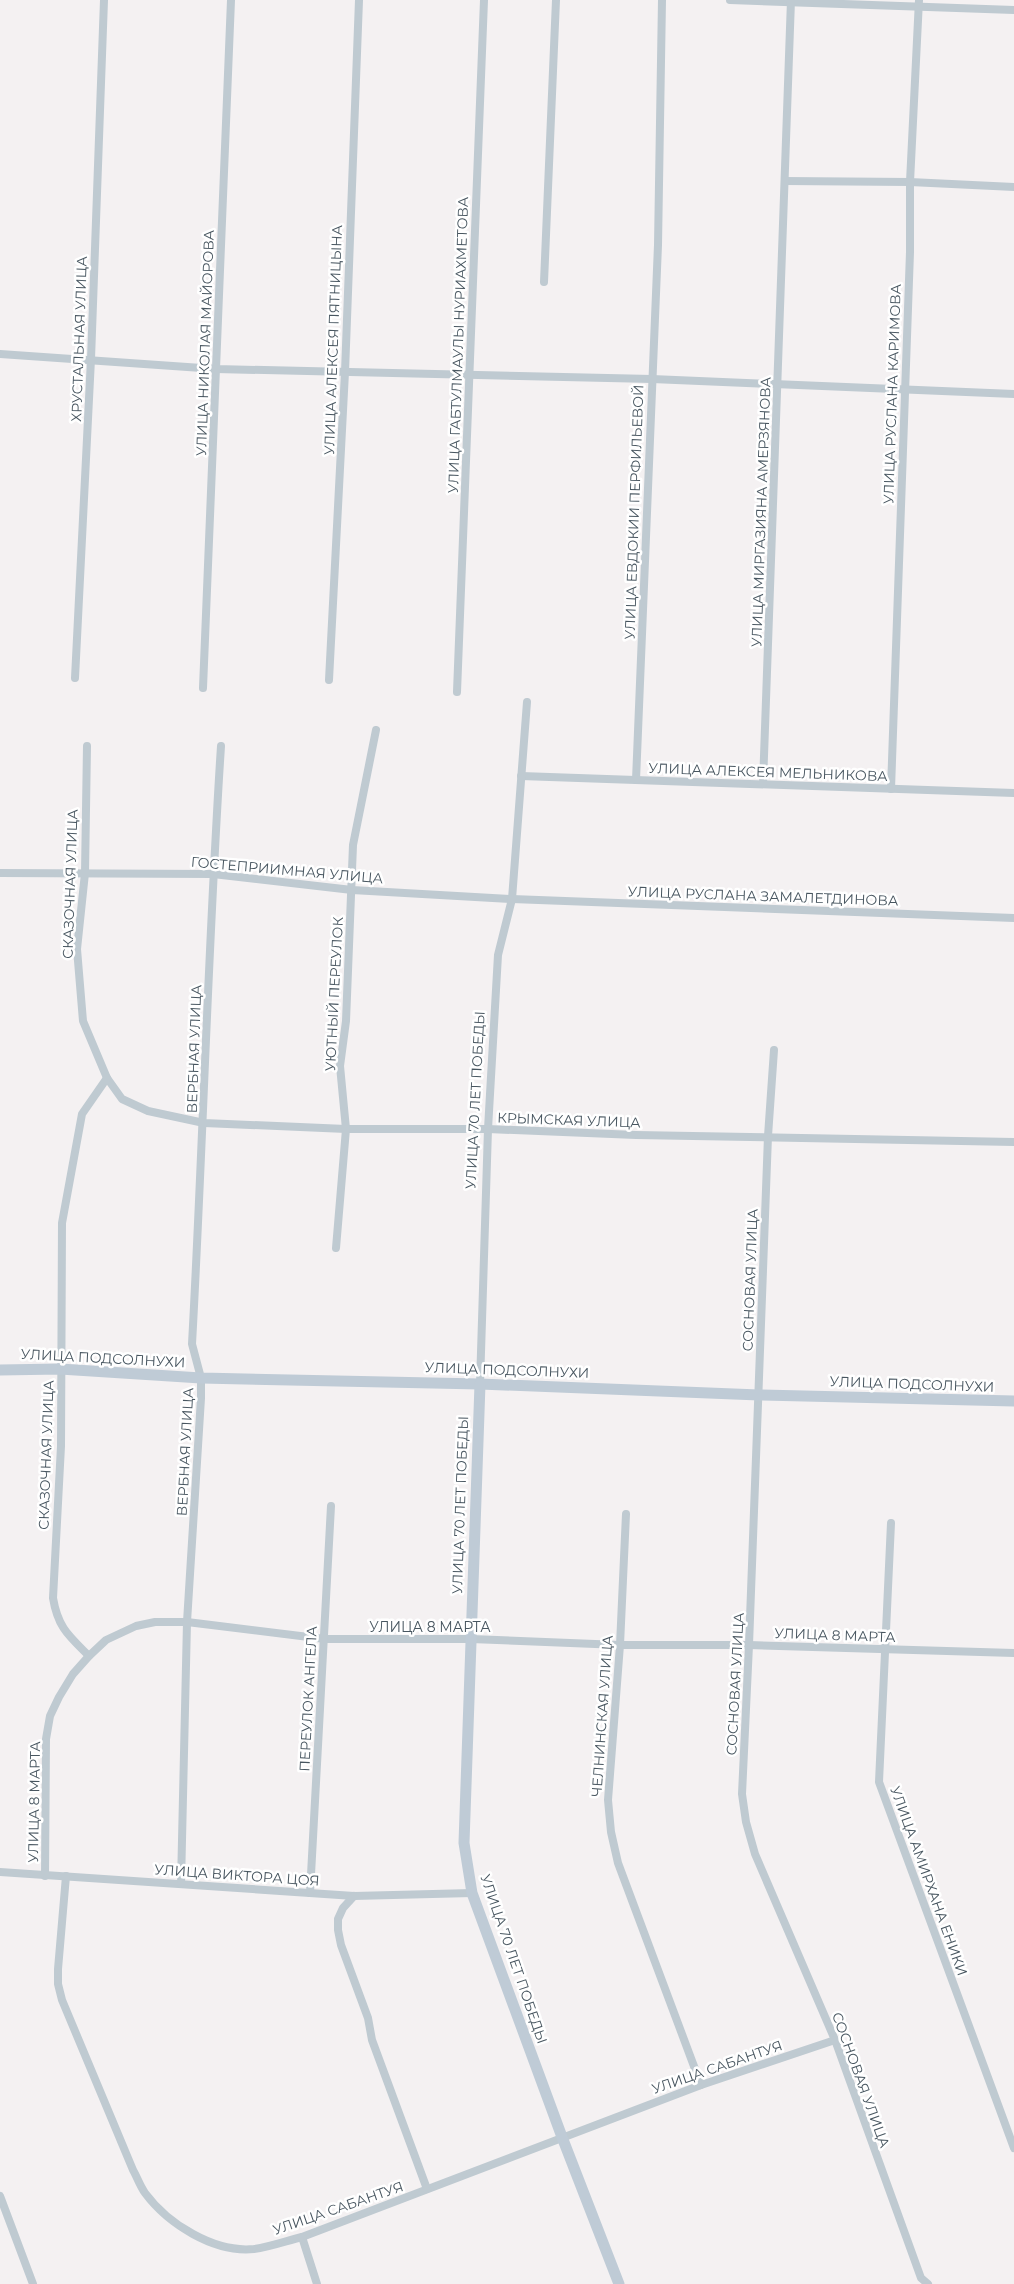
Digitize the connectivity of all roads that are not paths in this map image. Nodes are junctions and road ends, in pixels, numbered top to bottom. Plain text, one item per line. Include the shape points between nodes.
1 (104, 0) edge
2 (231, 0) edge
3 (359, 0) edge
4 (484, 0) edge
5 (556, 0) edge
6 (662, 0) edge
7 (730, 0) edge
8 (791, 1) edge
9 (919, 4) edge
10 (1014, 10) edge
11 (785, 181) junction
12 (910, 182) junction
13 (1014, 187) edge
14 (544, 282) dead end
15 (0, 354) edge
16 (91, 359) junction
17 (216, 369) junction
18 (345, 372) junction
19 (469, 375) junction
20 (652, 379) junction
21 (778, 384) junction
22 (905, 390) junction
23 (1014, 394) edge
24 (76, 678) dead end
25 (329, 680) dead end
26 (203, 688) dead end
27 (457, 692) dead end
28 (527, 702) dead end
29 (376, 730) dead end
30 (86, 746) dead end
31 (221, 746) dead end
32 (521, 776) junction
33 (636, 780) junction
34 (763, 784) junction
35 (891, 789) junction
36 (1014, 793) edge
37 (0, 873) edge
38 (85, 874) junction
39 (213, 874) junction
40 (352, 890) junction
41 (512, 899) junction
42 (1014, 918) edge
43 (774, 1050) dead end
44 (107, 1078) junction
45 (204, 1123) junction
46 (346, 1129) junction
47 (488, 1129) junction
48 (768, 1136) junction
49 (1014, 1142) edge
50 (336, 1248) dead end
51 (60, 1368) junction
52 (0, 1370) edge
53 (202, 1378) junction
54 (480, 1384) junction
55 (759, 1395) junction
56 (1014, 1402) edge
57 (331, 1506) dead end
58 (626, 1514) dead end
59 (891, 1523) dead end
60 (187, 1622) junction
61 (324, 1639) junction
62 (471, 1639) junction
63 (620, 1645) junction
64 (749, 1645) junction
65 (886, 1649) junction
66 (1014, 1654) edge
67 (89, 1656) junction
68 (0, 1872) edge
69 (45, 1876) junction
70 (66, 1876) junction
71 (181, 1884) junction
72 (310, 1893) junction
73 (472, 1893) junction
74 (354, 1896) junction
75 (834, 2040) junction
76 (700, 2085) junction
77 (562, 2137) junction
78 (1014, 2148) edge
79 (427, 2189) junction
80 (0, 2196) edge
81 (302, 2237) junction
82 (33, 2284) edge
83 (317, 2284) edge
84 (620, 2284) edge
85 (928, 2284) edge

1 - 16 street, ХРУСТАЛЬНАЯ УЛИЦА
2 - 17 street, УЛИЦА НИКОЛАЯ МАЙОРОВА
3 - 18 street, УЛИЦА АЛЕКСЕЯ ПЯТНИЦЫНА
4 - 19 street, УЛИЦА ГАБТУЛМАУЛЫ НУРИАХМЕТОВА
5 - 14 street
6 - 20 street, УЛИЦА ЕВДОКИИ ПЕРФИЛЬЕВОЙ
7 - 8 street
8 - 9 street
8 - 11 street, УЛИЦА МИРГАЗИЯНА АМЕРЗЯНОВА
9 - 10 street
9 - 12 street, УЛИЦА РУСЛАНА КАРИМОВА
11 - 12 street
11 - 21 street, УЛИЦА МИРГАЗИЯНА АМЕРЗЯНОВА
12 - 13 street
12 - 22 street, УЛИЦА РУСЛАНА КАРИМОВА
15 - 16 street
16 - 17 street
16 - 24 street, ХРУСТАЛЬНАЯ УЛИЦА
17 - 18 street
17 - 26 street, УЛИЦА НИКОЛАЯ МАЙОРОВА
18 - 19 street
18 - 25 street, УЛИЦА АЛЕКСЕЯ ПЯТНИЦЫНА
19 - 20 street
19 - 27 street, УЛИЦА ГАБТУЛМАУЛЫ НУРИАХМЕТОВА
20 - 21 street
20 - 33 street, УЛИЦА ЕВДОКИИ ПЕРФИЛЬЕВОЙ
21 - 22 street
21 - 34 street, УЛИЦА МИРГАЗИЯНА АМЕРЗЯНОВА
22 - 23 street
22 - 35 street, УЛИЦА РУСЛАНА КАРИМОВА
28 - 32 street, УЛИЦА 70 ЛЕТ ПОБЕДЫ
29 - 40 street, УЮТНЫЙ ПЕРЕУЛОК via 354,845
30 - 38 street, СКАЗОЧНАЯ УЛИЦА
31 - 39 street, ВЕРБНАЯ УЛИЦА
32 - 33 street, УЛИЦА АЛЕКСЕЯ МЕЛЬНИКОВА
32 - 41 street, УЛИЦА 70 ЛЕТ ПОБЕДЫ
33 - 34 street, УЛИЦА АЛЕКСЕЯ МЕЛЬНИКОВА
34 - 35 street, УЛИЦА АЛЕКСЕЯ МЕЛЬНИКОВА
35 - 36 street, УЛИЦА АЛЕКСЕЯ МЕЛЬНИКОВА
37 - 38 street, ГОСТЕПРИИМНАЯ УЛИЦА
38 - 39 street, ГОСТЕПРИИМНАЯ УЛИЦА
38 - 44 street, СКАЗОЧНАЯ УЛИЦА via 77,948 84,1021
39 - 40 street, ГОСТЕПРИИМНАЯ УЛИЦА
39 - 45 street, ВЕРБНАЯ УЛИЦА
40 - 41 street, ГОСТЕПРИИМНАЯ УЛИЦА
40 - 46 street, УЮТНЫЙ ПЕРЕУЛОК via 346,1021 340,1066
41 - 42 street, УЛИЦА РУСЛАНА ЗАМАЛЕТДИНОВА
41 - 47 street, УЛИЦА 70 ЛЕТ ПОБЕДЫ via 498,955
43 - 48 street, СОСНОВАЯ УЛИЦА
44 - 45 street, КРЫМСКАЯ УЛИЦА via 122,1099 148,1111
44 - 51 street, СКАЗОЧНАЯ УЛИЦА via 82,1114 62,1224
45 - 46 street, КРЫМСКАЯ УЛИЦА
45 - 53 street, ВЕРБНАЯ УЛИЦА via 192,1344
46 - 47 street, КРЫМСКАЯ УЛИЦА
46 - 50 street, УЮТНЫЙ ПЕРЕУЛОК
47 - 48 street, КРЫМСКАЯ УЛИЦА
47 - 54 street, УЛИЦА 70 ЛЕТ ПОБЕДЫ
48 - 49 street, КРЫМСКАЯ УЛИЦА
48 - 55 street, СОСНОВАЯ УЛИЦА
51 - 52 street, УЛИЦА ПОДСОЛНУХИ
51 - 53 street, УЛИЦА ПОДСОЛНУХИ
51 - 67 street, СКАЗОЧНАЯ УЛИЦА via 62,1446 53,1598 56,1617 64,1632
53 - 54 street, УЛИЦА ПОДСОЛНУХИ
53 - 60 street, ВЕРБНАЯ УЛИЦА
54 - 55 street, УЛИЦА ПОДСОЛНУХИ
54 - 62 street, УЛИЦА 70 ЛЕТ ПОБЕДЫ
55 - 56 street, УЛИЦА ПОДСОЛНУХИ
55 - 64 street, СОСНОВАЯ УЛИЦА
57 - 61 street, ПЕРЕУЛОК АНГЕЛА
58 - 63 street, ЧЕЛНИНСКАЯ УЛИЦА
59 - 65 street, УЛИЦА АМИРХАНА ЕНИКИ
60 - 61 street, УЛИЦА 8 МАРТА
60 - 67 street, УЛИЦА 8 МАРТА via 155,1622 136,1626 106,1640
60 - 71 street, ВЕРБНАЯ УЛИЦА
61 - 62 street, УЛИЦА 8 МАРТА
61 - 72 street, ПЕРЕУЛОК АНГЕЛА
62 - 63 street, УЛИЦА 8 МАРТА
62 - 73 street, УЛИЦА 70 ЛЕТ ПОБЕДЫ via 464,1843
63 - 64 street, УЛИЦА 8 МАРТА
63 - 76 street, ЧЕЛНИНСКАЯ УЛИЦА via 608,1800 611,1832 618,1863
64 - 65 street, УЛИЦА 8 МАРТА
64 - 75 street, СОСНОВАЯ УЛИЦА via 742,1794 746,1822 755,1854
65 - 66 street, УЛИЦА 8 МАРТА
65 - 78 street, УЛИЦА АМИРХАНА ЕНИКИ via 880,1782
67 - 69 street, УЛИЦА 8 МАРТА via 73,1674 50,1716 46,1739
68 - 69 street, УЛИЦА ВИКТОРА ЦОЯ
69 - 70 street, УЛИЦА ВИКТОРА ЦОЯ
70 - 71 street, УЛИЦА ВИКТОРА ЦОЯ
70 - 81 street, УЛИЦА САБАНТУЯ via 58,1984 144,2192 172,2220 210,2242 253,2249
71 - 72 street, УЛИЦА ВИКТОРА ЦОЯ
72 - 74 street, УЛИЦА ВИКТОРА ЦОЯ
73 - 74 street, УЛИЦА ВИКТОРА ЦОЯ
73 - 77 street, УЛИЦА 70 ЛЕТ ПОБЕДЫ
74 - 79 street via 338,1920 341,1945
75 - 76 street, УЛИЦА САБАНТУЯ
75 - 85 street, СОСНОВАЯ УЛИЦА via 921,2278
76 - 77 street, УЛИЦА САБАНТУЯ
77 - 79 street, УЛИЦА САБАНТУЯ
77 - 84 street, УЛИЦА 70 ЛЕТ ПОБЕДЫ
79 - 81 street, УЛИЦА САБАНТУЯ
80 - 82 street
81 - 83 street

